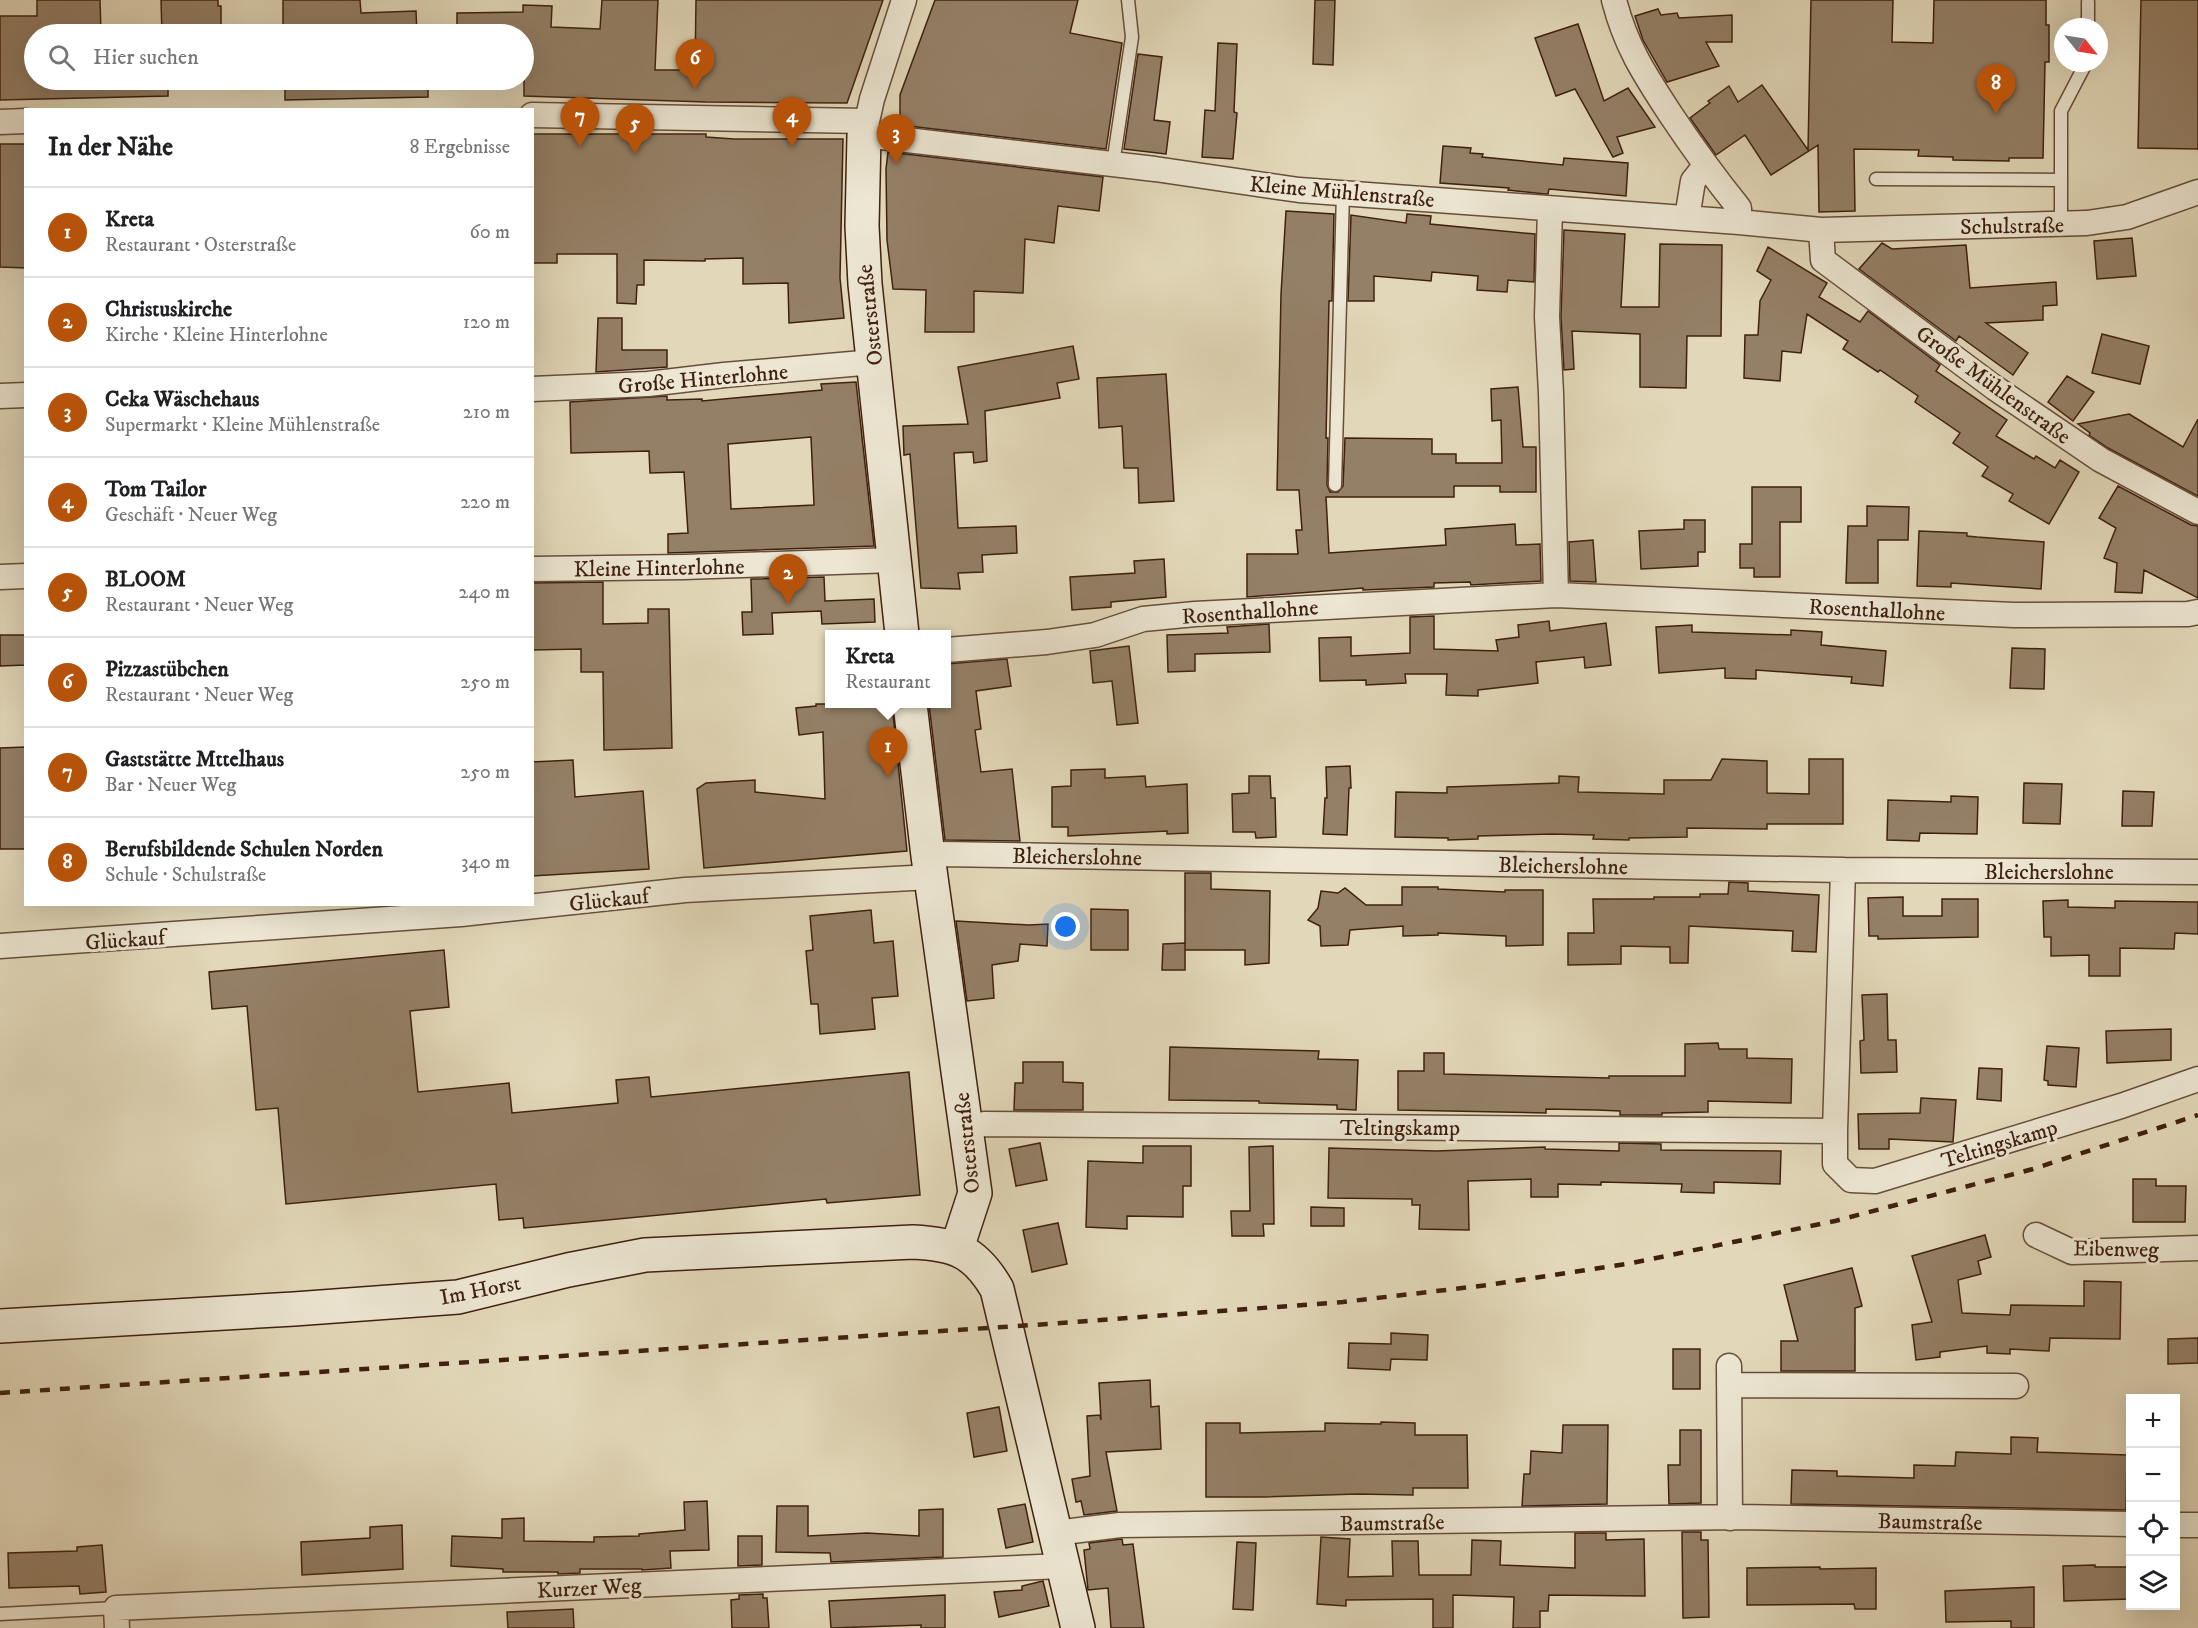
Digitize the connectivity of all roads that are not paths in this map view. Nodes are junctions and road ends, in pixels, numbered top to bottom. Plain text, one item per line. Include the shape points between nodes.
1 (904, 0) edge
2 (1128, 0) edge
3 (1614, 0) edge
4 (2088, 2) dead end
5 (2088, 18) edge
6 (2081, 72) edge
7 (534, 115) edge
8 (24, 121) edge
9 (0, 122) edge
10 (865, 128) junction
11 (1113, 164) junction
12 (1705, 166) junction
13 (1876, 179) dead end
14 (2061, 180) junction
15 (2198, 192) edge
16 (1343, 194) junction
17 (1550, 209) junction
18 (1687, 218) junction
19 (1739, 222) junction
20 (2061, 224) junction
21 (1821, 230) junction
22 (874, 362) junction
23 (534, 389) edge
24 (24, 395) edge
25 (0, 396) edge
26 (1335, 485) dead end
27 (2198, 512) edge
28 (894, 560) junction
29 (534, 569) edge
30 (24, 576) edge
31 (0, 577) edge
32 (1556, 595) junction
33 (2198, 612) edge
34 (902, 630) edge
35 (951, 650) edge
36 (910, 708) edge
37 (930, 867) junction
38 (1843, 870) junction
39 (2198, 872) edge
40 (534, 905) edge
41 (523, 906) edge
42 (0, 946) edge
43 (2198, 1079) edge
44 (966, 1127) junction
45 (1835, 1131) junction
46 (2036, 1235) dead end
47 (957, 1248) junction
48 (2198, 1248) edge
49 (0, 1326) edge
50 (2016, 1386) dead end
51 (1730, 1518) junction
52 (2126, 1524) edge
53 (2180, 1525) edge
54 (2198, 1525) edge
55 (1056, 1533) junction
56 (1062, 1566) junction
57 (0, 1614) edge
58 (116, 1618) edge
59 (1078, 1628) edge

1 - 10 street, Osterstraße
2 - 11 lane via 1132,37
3 - 12 street via 1637,64
4 - 5 lane
6 - 14 lane via 2061,111
7 - 10 street, Kleine Mühlenstraße
8 - 9 street
10 - 11 street, Kleine Mühlenstraße
10 - 22 street, Osterstraße via 862,226
11 - 16 street, Kleine Mühlenstraße
12 - 18 street via 1693,181
12 - 19 street via 1739,208
13 - 14 lane
14 - 20 lane
15 - 20 street, Schulstraße via 2127,216
16 - 17 street, Kleine Mühlenstraße
16 - 26 lane
17 - 18 street, Kleine Mühlenstraße
17 - 32 street via 1547,317
18 - 19 street, Kleine Mühlenstraße
19 - 21 street, Kleine Mühlenstraße
20 - 21 street, Schulstraße
21 - 27 street, Große Mühlenstraße via 1823,260 1995,388 2101,460
22 - 23 street, Große Hinterlohne via 648,384
22 - 28 street, Osterstraße
24 - 25 street
28 - 29 street, Kleine Hinterlohne
28 - 34 street, Osterstraße
30 - 31 street
32 - 33 street, Rosenthallohne via 2014,615
32 - 35 street, Rosenthallohne via 1195,614 1143,619 1095,635
36 - 37 street, Osterstraße
37 - 38 street, Bleicherslohne via 965,854
37 - 40 street, Glückauf
37 - 44 street, Osterstraße
38 - 39 street, Bleicherslohne
38 - 45 street, Teltingskamp
41 - 42 street, Glückauf
43 - 45 street, Teltingskamp via 1875,1181 1851,1179 1836,1164
44 - 45 street, Teltingskamp via 984,1124
44 - 47 street, Osterstraße via 975,1193
46 - 48 street, Eibenweg via 2072,1252
47 - 49 street, Im Horst via 913,1242 645,1255 568,1269 458,1297
47 - 55 street via 980,1265 997,1289
50 - 51 street via 1729,1375
51 - 52 street, Baumstraße
51 - 55 street, Baumstraße via 1120,1525
53 - 54 street
55 - 56 street
56 - 58 street, Kurzer Weg
56 - 59 street
57 - 58 lane

